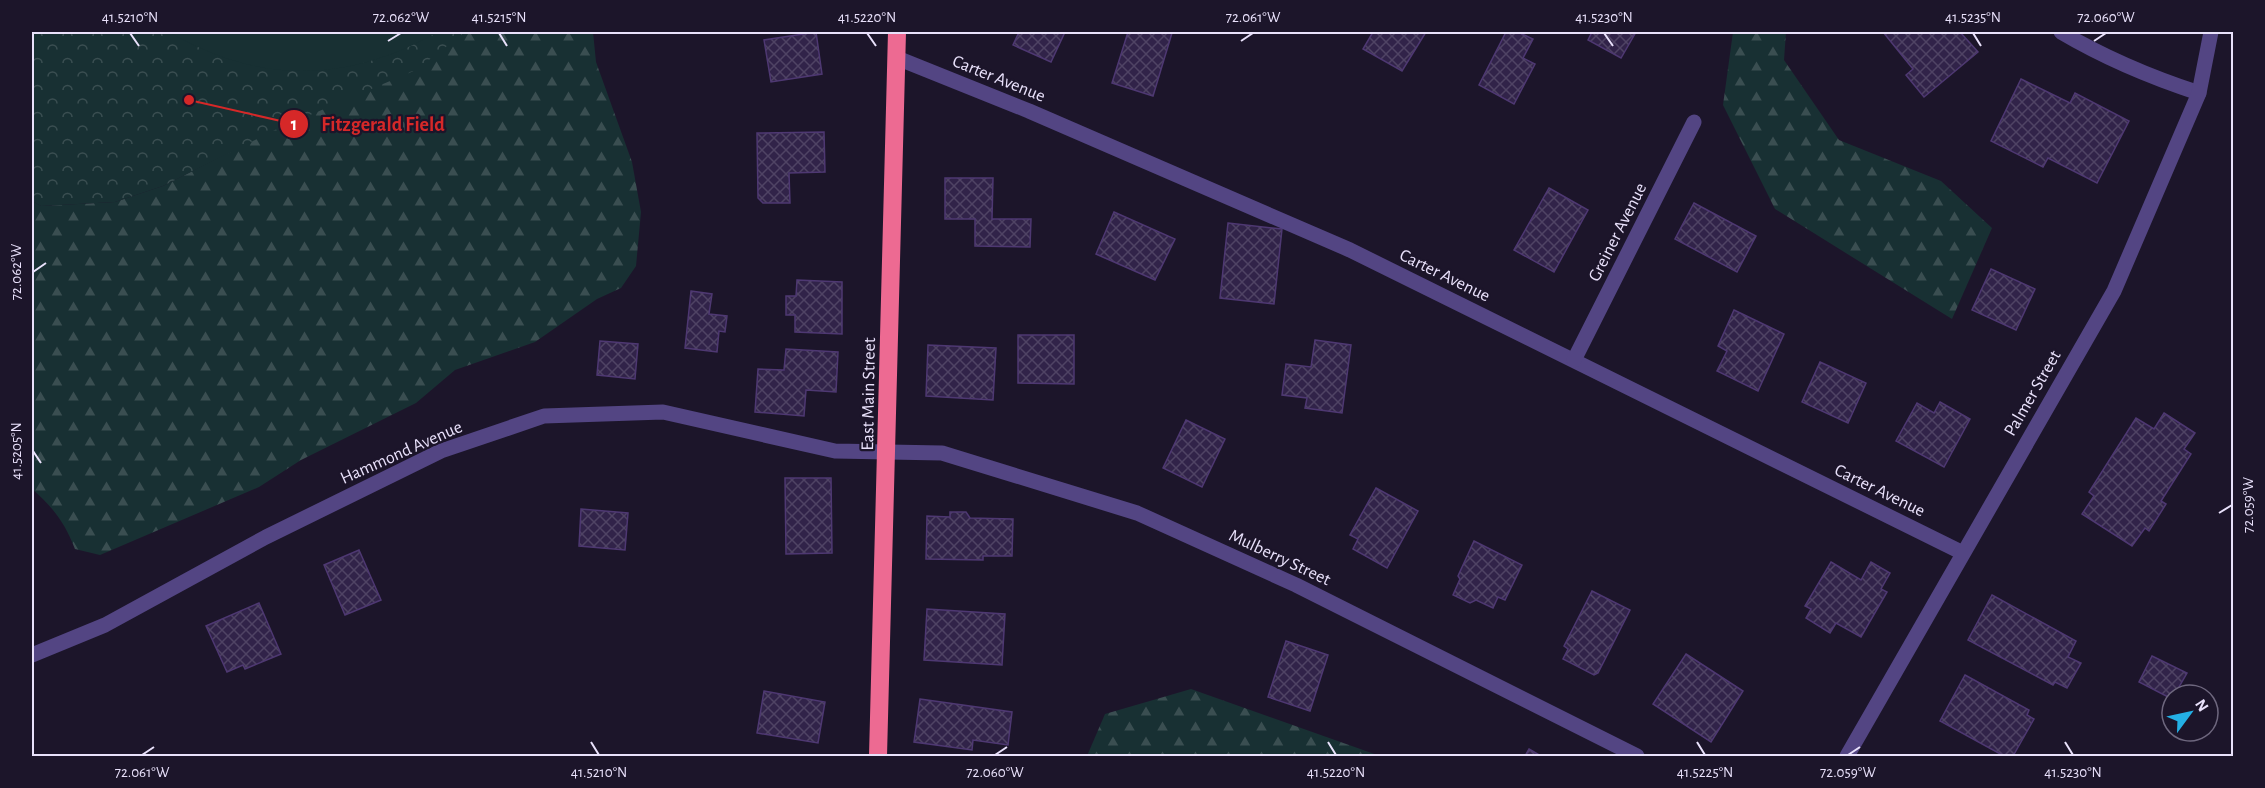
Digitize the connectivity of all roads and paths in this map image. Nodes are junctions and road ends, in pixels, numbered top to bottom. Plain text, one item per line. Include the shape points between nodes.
1 (897, 32) edge
2 (2061, 32) edge
3 (2211, 32) edge
4 (897, 58) junction
5 (2199, 93) junction
6 (1694, 122) dead end
7 (1574, 360) junction
8 (888, 452) junction
9 (1963, 553) junction
10 (32, 655) edge
11 (878, 756) edge
12 (1637, 756) edge
13 (1847, 756) edge

1 - 4 highway, East Main Street
2 - 5 street via 2102,56
3 - 5 street, Palmer Street
4 - 7 street, Carter Avenue via 1350,250
4 - 8 highway, East Main Street
5 - 9 street, Palmer Street via 2114,291
6 - 7 street, Greiner Avenue
7 - 9 street, Carter Avenue
8 - 10 street, Hammond Avenue via 835,450 663,412 544,416 441,451 266,537 105,625
8 - 11 highway, East Main Street
8 - 12 street, Mulberry Street via 923,451 960,457 1137,513 1296,585
9 - 13 street, Palmer Street

